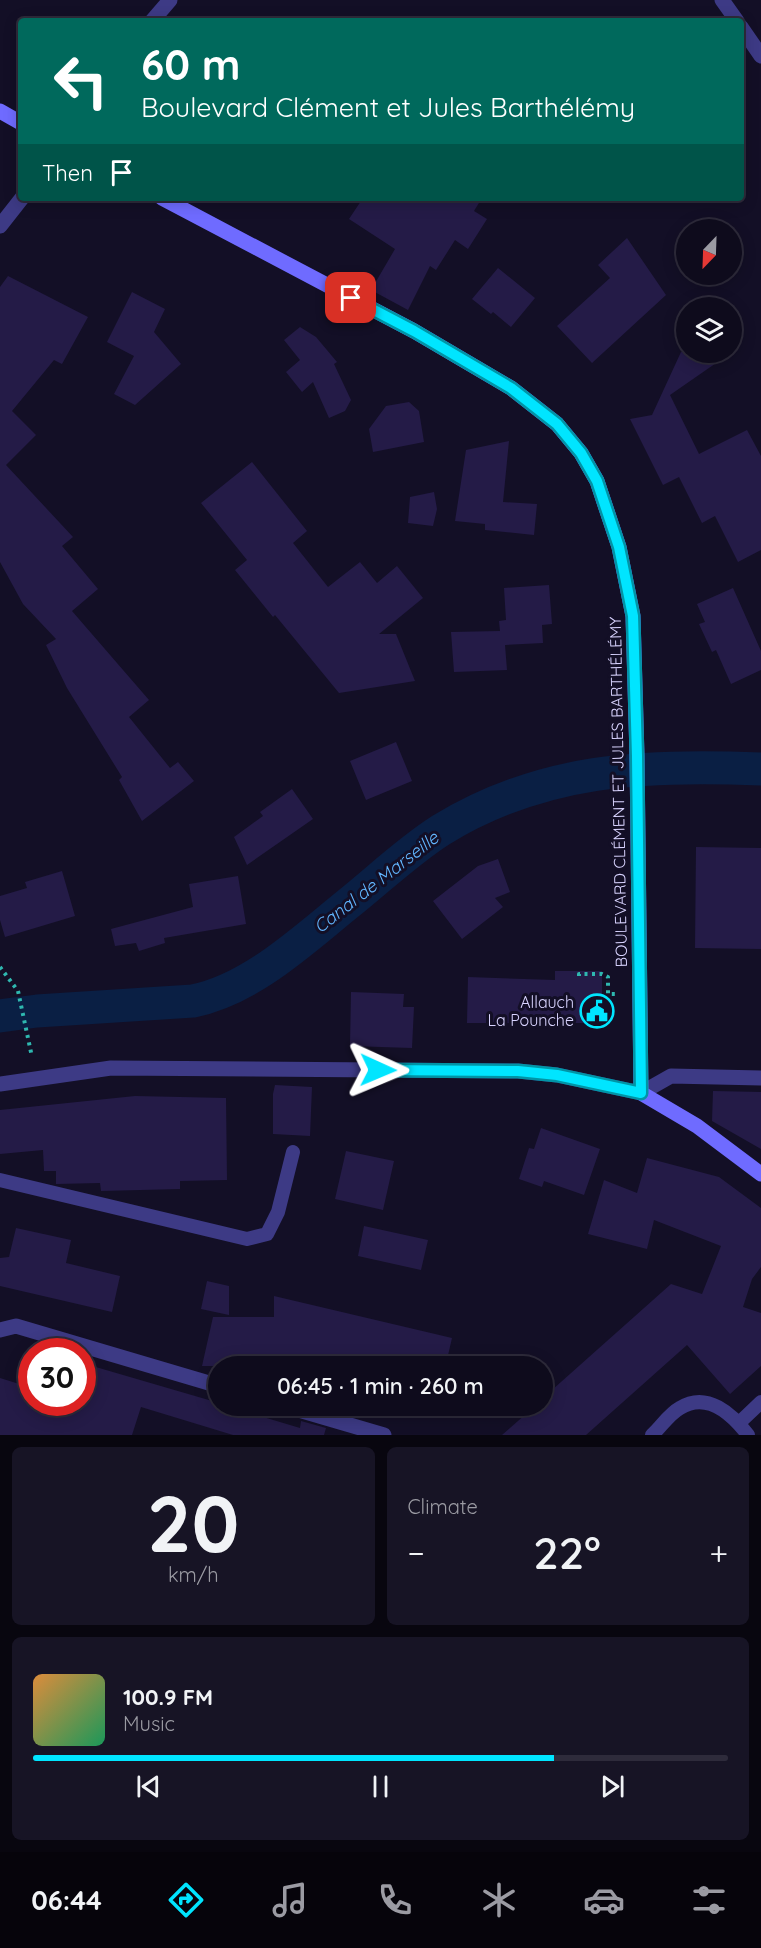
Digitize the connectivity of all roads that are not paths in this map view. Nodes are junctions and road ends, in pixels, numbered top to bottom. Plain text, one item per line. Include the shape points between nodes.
1 (170, 0) edge
2 (722, 0) edge
3 (155, 18) edge
4 (735, 18) edge
5 (744, 31) edge
6 (761, 56) edge
7 (0, 111) edge
8 (18, 121) edge
9 (20, 201) edge
10 (168, 201) edge
11 (0, 225) edge
12 (761, 1078) edge
13 (0, 1084) edge
14 (641, 1093) junction
15 (293, 1152) dead end
16 (761, 1174) edge
17 (0, 1180) edge
18 (0, 1330) edge
19 (208, 1383) edge
20 (761, 1402) edge
21 (319, 1416) edge
22 (739, 1423) junction
23 (384, 1435) edge
24 (652, 1435) edge
25 (748, 1435) edge

1 - 3 street
2 - 4 street
5 - 6 street
7 - 8 street
9 - 11 street
10 - 14 street, BOULEVARD CLÉMENT ET JULES BARTHÉLÉMY via 414,331 511,388 557,424 597,481 619,547 633,616
12 - 14 street via 671,1076
13 - 14 street via 111,1068 518,1071
14 - 16 street via 697,1126
15 - 17 lane via 278,1212 267,1234 247,1239
18 - 19 street via 16,1326
20 - 22 lane
21 - 23 street
22 - 24 lane via 718,1406 698,1401 679,1408
22 - 25 lane

